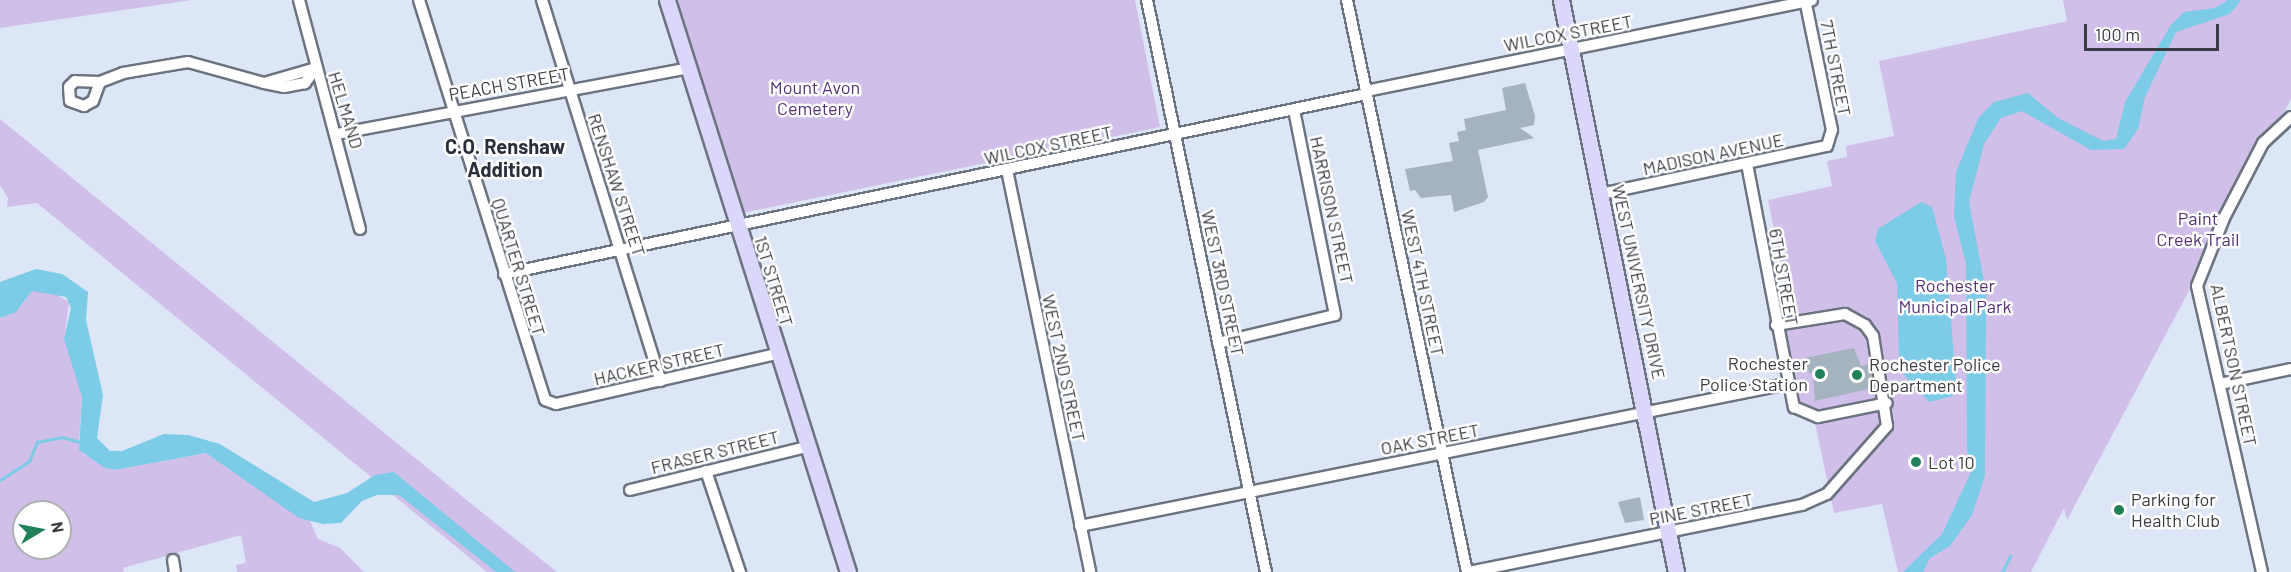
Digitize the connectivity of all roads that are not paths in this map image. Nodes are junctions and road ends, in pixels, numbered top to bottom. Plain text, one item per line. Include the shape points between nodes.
1 (299, 0) edge
2 (419, 0) edge
3 (542, 0) edge
4 (667, 0) edge
5 (1147, 0) edge
6 (1347, 0) edge
7 (1561, 0) edge
8 (1808, 0) edge
9 (1571, 49) junction
10 (316, 68) junction
11 (688, 68) junction
12 (100, 82) dead end
13 (570, 90) junction
14 (1366, 93) junction
15 (1294, 110) junction
16 (453, 111) junction
17 (2291, 117) edge
18 (337, 134) junction
19 (1176, 135) junction
20 (1830, 142) joint
21 (1747, 164) junction
22 (1007, 170) junction
23 (1601, 194) junction
24 (736, 225) junction
25 (360, 229) dead end
26 (620, 250) junction
27 (504, 274) junction
28 (1776, 325) junction
29 (1218, 343) junction
30 (776, 354) junction
31 (2291, 369) edge
32 (661, 381) junction
33 (1787, 384) junction
34 (2220, 384) junction
35 (549, 404) joint
36 (1887, 404) junction
37 (1646, 412) junction
38 (807, 447) junction
39 (1442, 454) junction
40 (706, 471) junction
41 (630, 490) dead end
42 (1250, 492) junction
43 (1080, 526) junction
44 (1669, 532) junction
45 (173, 560) dead end
46 (175, 572) edge
47 (740, 572) edge
48 (848, 572) edge
49 (1090, 572) edge
50 (1266, 572) edge
51 (1468, 572) edge
52 (1676, 572) edge
53 (2262, 572) edge

1 - 10 street, HELMAND
2 - 16 street, QUARTER STREET
3 - 13 street, RENSHAW STREET
4 - 11 street, 1ST STREET
5 - 19 street, WEST 3RD STREET
6 - 14 street, WEST 4TH STREET
7 - 9 street, WEST UNIVERSITY DRIVE
8 - 9 street, WILCOX STREET
8 - 20 street, 7TH STREET
9 - 14 street, WILCOX STREET
9 - 23 street, WEST UNIVERSITY DRIVE
10 - 12 street via 264,83 188,62 123,73
10 - 18 street, HELMAND
11 - 13 street, PEACH STREET
11 - 24 street, 1ST STREET
13 - 16 street, PEACH STREET
13 - 26 street, RENSHAW STREET
14 - 15 street, WILCOX STREET
14 - 39 street, WEST 4TH STREET
15 - 19 street, WILCOX STREET
15 - 29 street, HARRISON STREET via 1335,315
16 - 18 street, PEACH STREET
16 - 27 street, QUARTER STREET
17 - 34 street, ALBERTSON STREET via 2263,143 2199,278 2199,295
18 - 25 street, HELMAND
19 - 22 street, WILCOX STREET
19 - 29 street, WEST 3RD STREET
20 - 21 street, MADISON AVENUE
21 - 23 street, MADISON AVENUE
21 - 28 street, 6TH STREET
22 - 24 street, WILCOX STREET
22 - 43 street, WEST 2ND STREET
23 - 37 street, WEST UNIVERSITY DRIVE
24 - 26 street, WILCOX STREET
24 - 30 street, 1ST STREET
26 - 27 street, WILCOX STREET
26 - 32 street, RENSHAW STREET
27 - 35 street, QUARTER STREET via 541,394
28 - 33 street, 6TH STREET
28 - 36 street via 1832,314 1857,318 1873,336
29 - 42 street, WEST 3RD STREET
30 - 32 street, HACKER STREET
30 - 38 street, 1ST STREET
31 - 34 street
32 - 35 street, HACKER STREET
33 - 36 street, 6TH STREET via 1794,407 1811,417
33 - 37 street, OAK STREET
34 - 53 street, ALBERTSON STREET
36 - 44 street, PINE STREET via 1885,429 1819,500
37 - 39 street, OAK STREET
37 - 44 street, WEST UNIVERSITY DRIVE
38 - 40 street, FRASER STREET
38 - 48 street, 1ST STREET
39 - 42 street, OAK STREET
39 - 51 street, WEST 4TH STREET
40 - 41 street, FRASER STREET
40 - 47 street
42 - 43 street, OAK STREET
42 - 50 street, WEST 3RD STREET
43 - 49 street, WEST 2ND STREET
44 - 51 street, PINE STREET
44 - 52 street, WEST UNIVERSITY DRIVE
45 - 46 street

